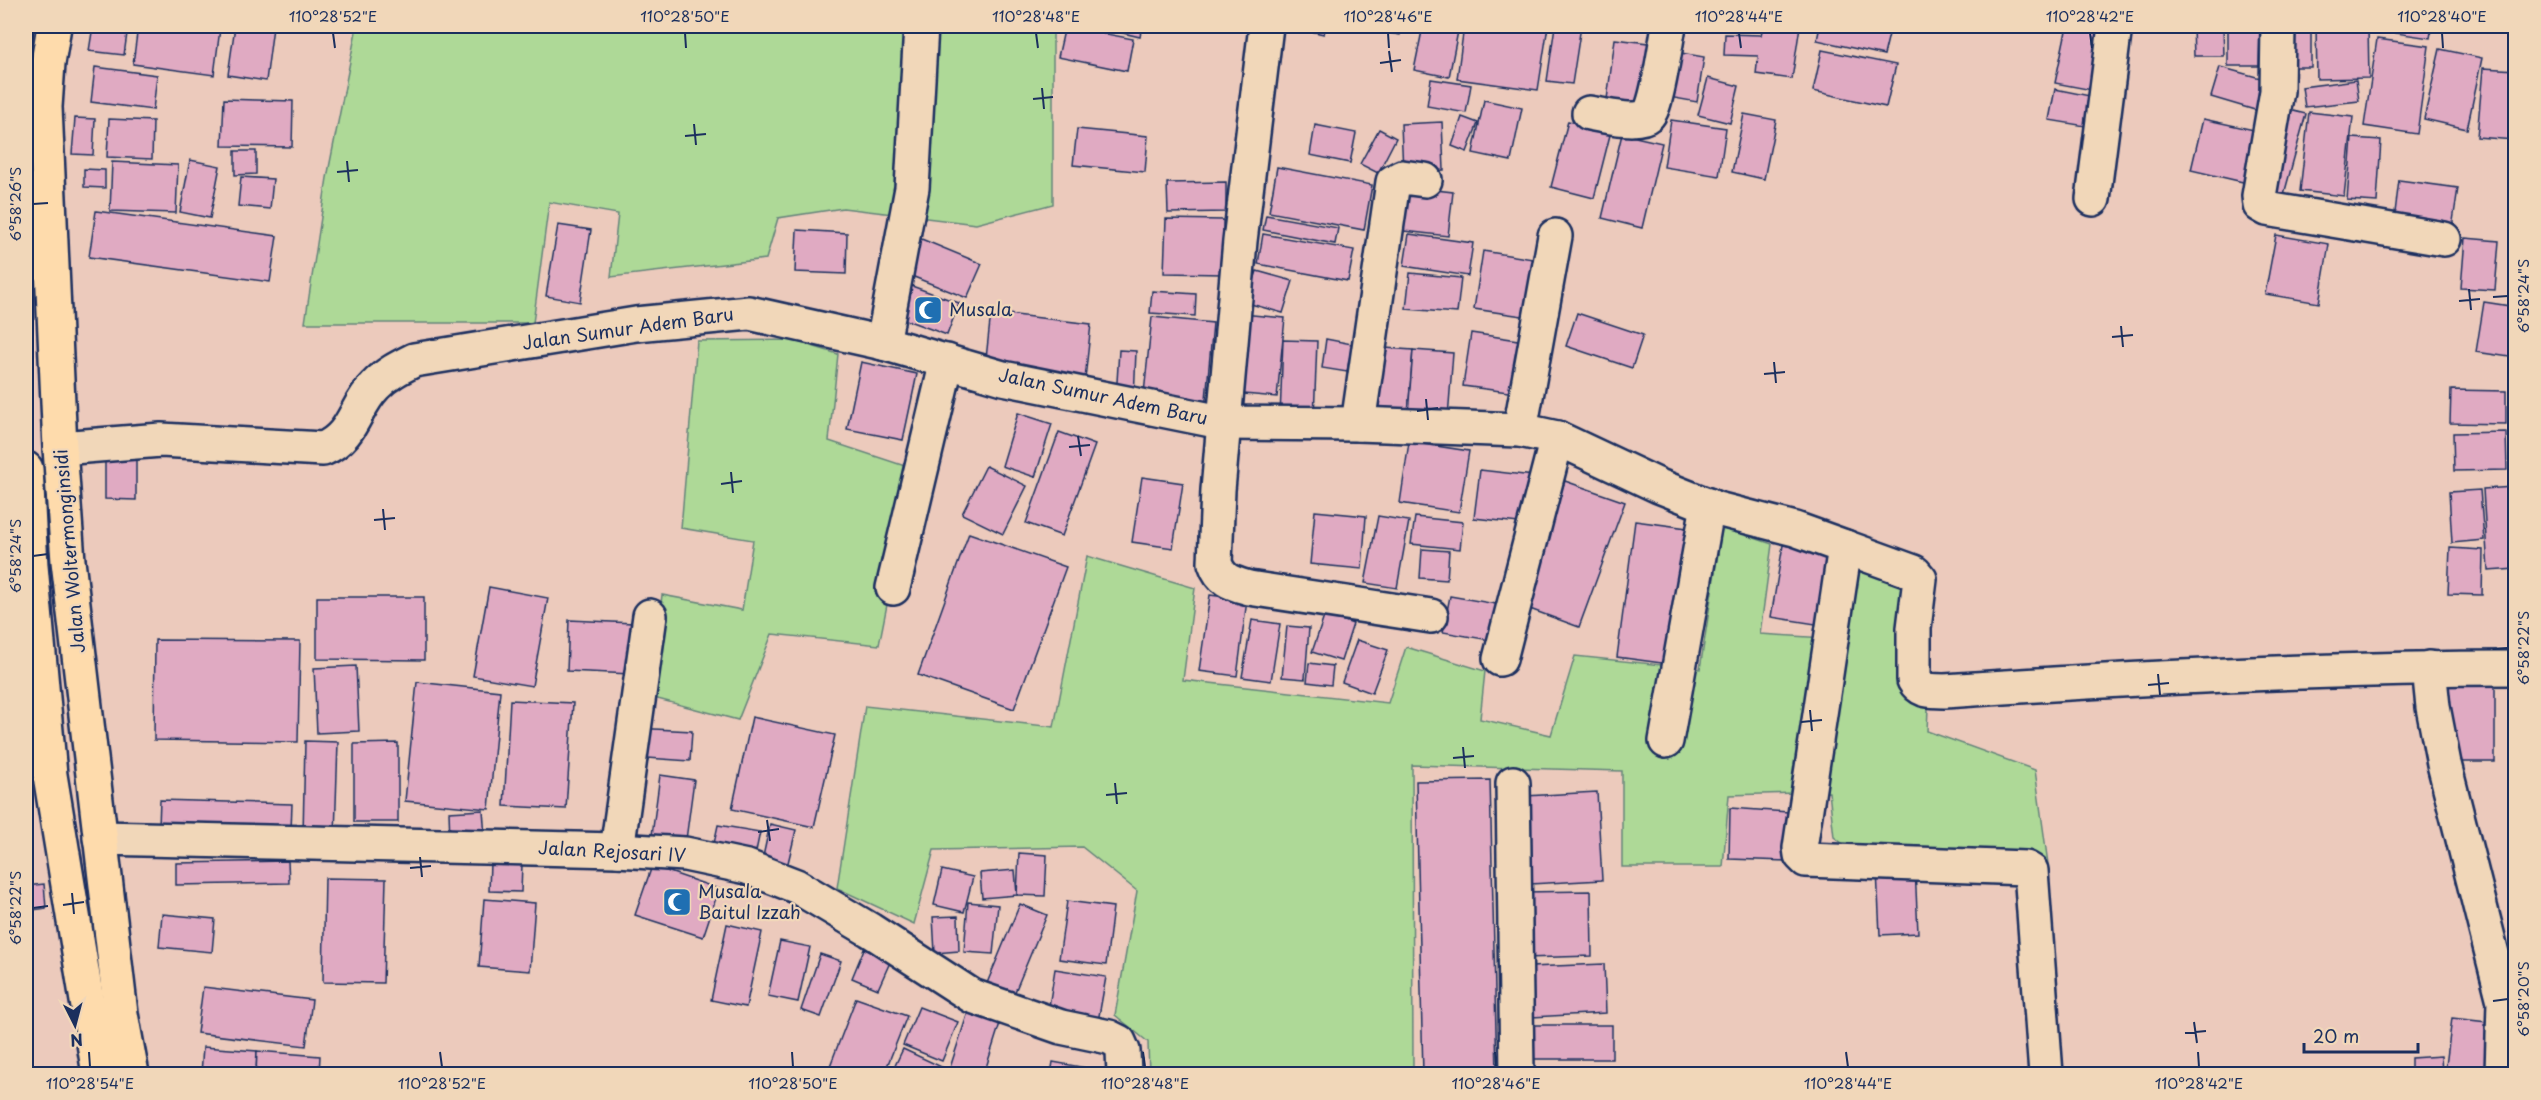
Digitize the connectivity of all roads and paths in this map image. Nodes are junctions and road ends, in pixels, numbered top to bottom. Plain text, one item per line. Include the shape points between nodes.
1 (54, 26) edge
2 (921, 26) edge
3 (1266, 26) edge
4 (1669, 26) edge
5 (2115, 26) edge
6 (2278, 26) edge
7 (35, 106) edge
8 (1588, 113) dead end
9 (1425, 180) dead end
10 (2093, 198) dead end
11 (1555, 236) dead end
12 (2444, 239) dead end
13 (883, 343) junction
14 (947, 361) junction
15 (1226, 423) junction
16 (1358, 424) junction
17 (1520, 430) junction
18 (1557, 438) junction
19 (60, 448) junction
20 (26, 469) edge
21 (1708, 505) junction
22 (1845, 548) junction
23 (68, 561) junction
24 (28, 566) edge
25 (893, 588) dead end
26 (650, 616) dead end
27 (1431, 616) dead end
28 (1500, 659) dead end
29 (2429, 668) junction
30 (2516, 668) edge
31 (1666, 741) dead end
32 (1513, 783) dead end
33 (100, 838) junction
34 (616, 850) junction
35 (99, 1074) edge
36 (132, 1074) edge
37 (1124, 1074) edge
38 (1516, 1074) edge
39 (2046, 1074) edge
40 (2502, 1074) edge

1 - 7 main road, Jalan Woltermonginsidi
2 - 13 street via 912,188
3 - 15 street, Jalan Sumur Adem Baru via 1240,241
4 - 8 street via 1650,113 1646,117 1614,118
5 - 10 street
6 - 12 street via 2277,91 2260,205
7 - 19 main road, Jalan Woltermonginsidi
9 - 16 street via 1402,177 1393,182
11 - 17 street
13 - 14 street, Jalan Sumur Adem Baru
13 - 19 street, Jalan Sumur Adem Baru via 749,312 636,324 414,360 390,372 374,387 351,426 337,443 323,449 161,440
14 - 15 street, Jalan Sumur Adem Baru via 1003,378
14 - 25 street
15 - 16 street, Jalan Sumur Adem Baru
15 - 27 street via 1215,547 1218,573 1228,582 1249,588
16 - 17 street, Jalan Sumur Adem Baru
17 - 18 street, Jalan Sumur Adem Baru
18 - 21 street, Jalan Sumur Adem Baru
18 - 28 street
19 - 23 main road, Jalan Woltermonginsidi
20 - 24 main road, Jalan Woltermonginsidi
21 - 22 street, Jalan Sumur Adem Baru via 1795,529
21 - 31 street
22 - 29 street, Jalan Sumur Adem Baru via 1914,572 1920,579 1914,628 1914,680 1924,690
22 - 39 street via 1801,855 1806,860 2031,871
23 - 24 street
23 - 33 main road, Jalan Woltermonginsidi
24 - 35 main road, Jalan Woltermonginsidi via 50,775
26 - 34 street
29 - 30 street
29 - 40 street via 2444,764 2504,1000
32 - 38 street
33 - 34 street, Jalan Rejosari IV
33 - 36 main road, Jalan Woltermonginsidi
34 - 37 street, Jalan Rejosari IV via 685,854 747,867 795,886 972,996 1061,1027 1119,1042

